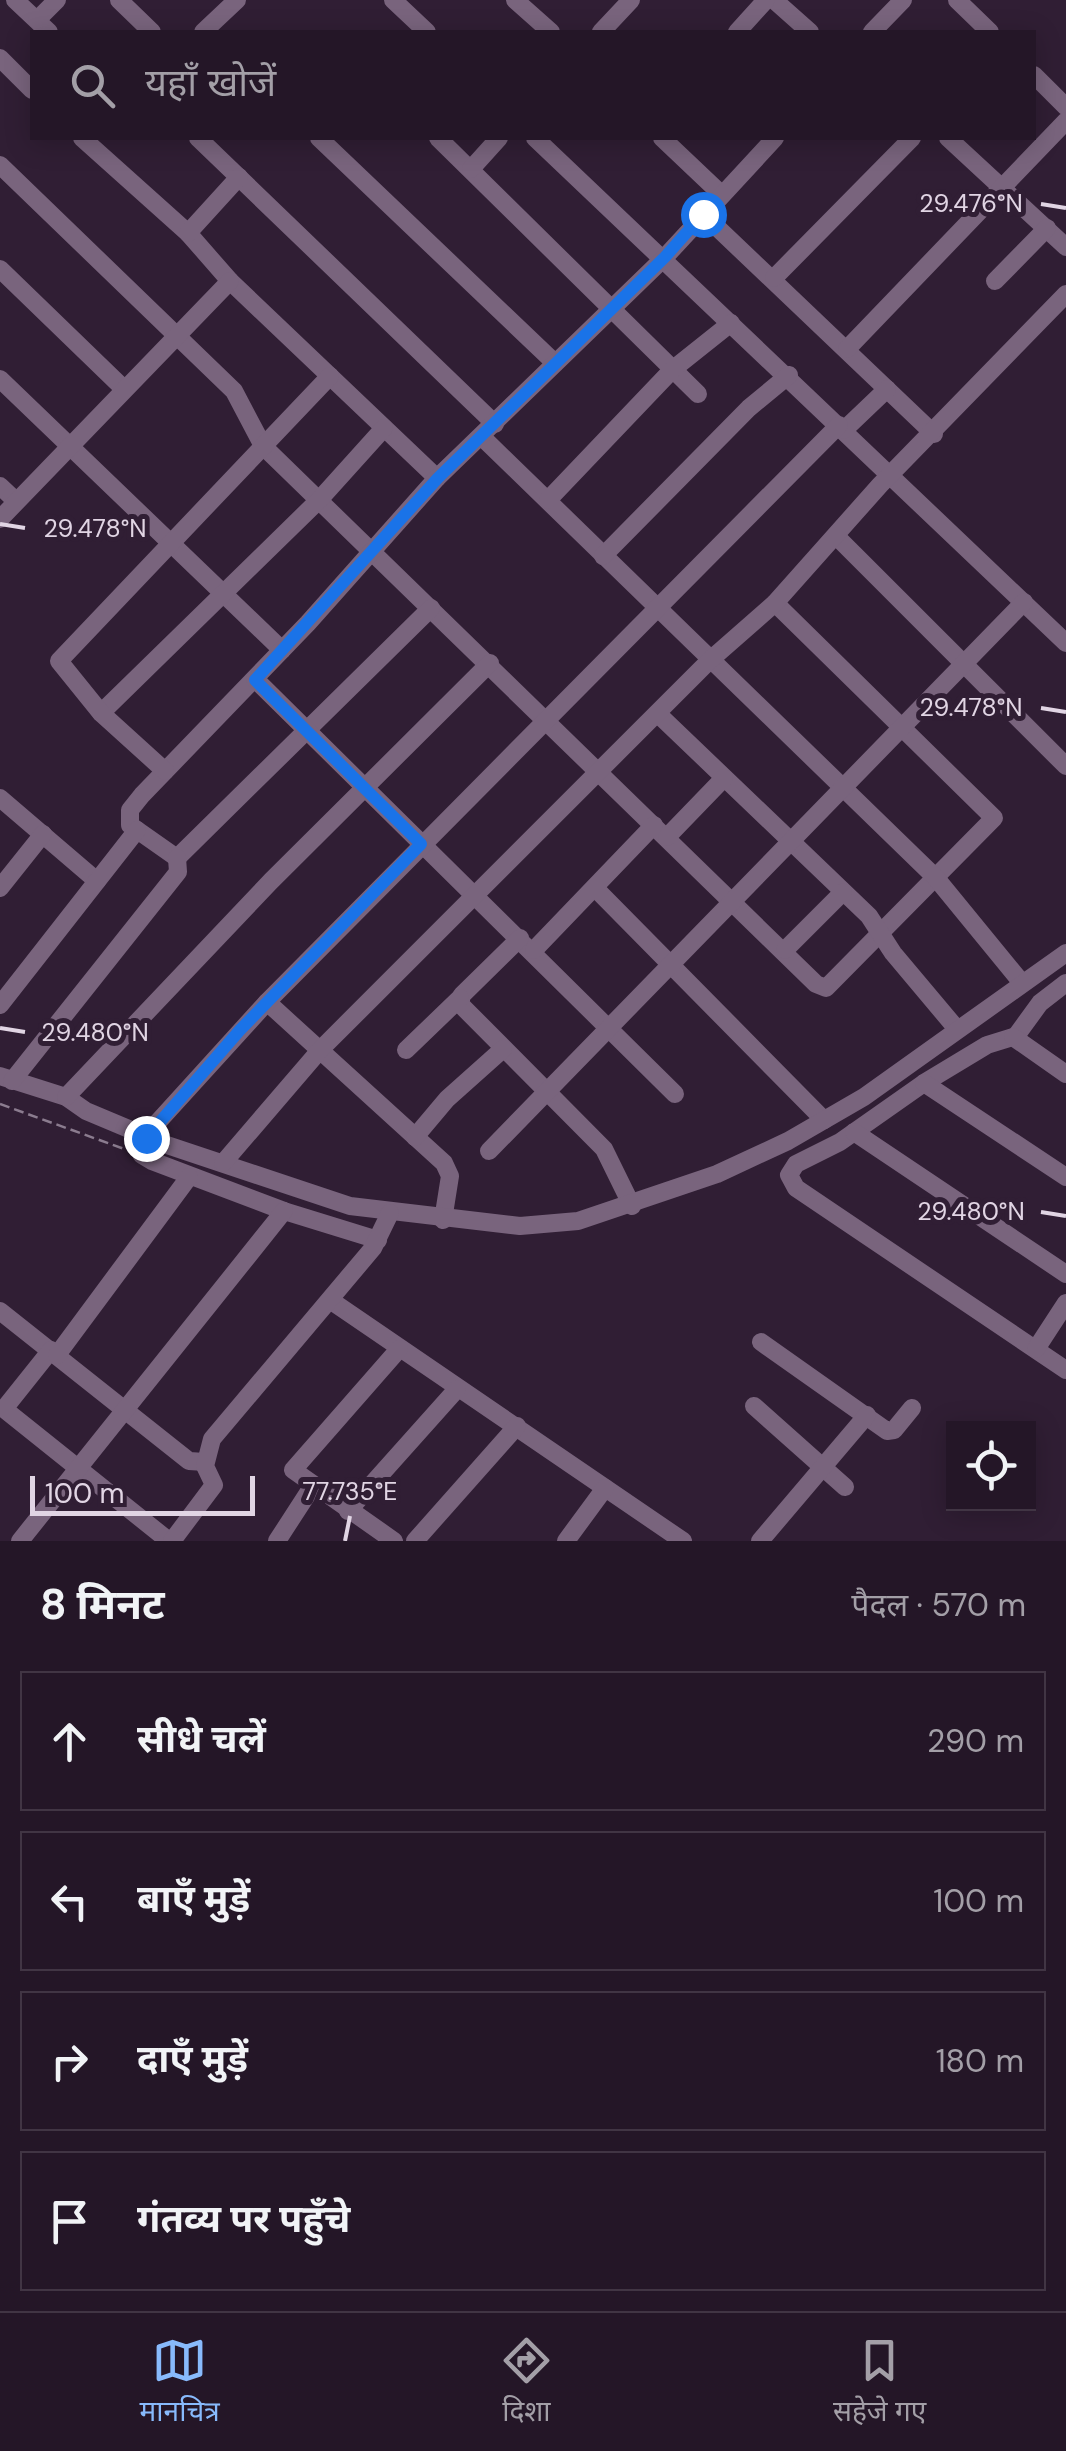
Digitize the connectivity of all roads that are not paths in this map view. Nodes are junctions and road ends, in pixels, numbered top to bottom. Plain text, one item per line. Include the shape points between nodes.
1 (16, 0) edge
2 (56, 0) edge
3 (236, 0) edge
4 (394, 0) edge
5 (631, 0) edge
6 (770, 0) edge
7 (903, 0) edge
8 (958, 0) edge
9 (524, 3) edge
10 (131, 4) edge
11 (43, 26) edge
12 (150, 30) edge
13 (209, 30) edge
14 (424, 30) edge
15 (549, 30) edge
16 (603, 30) edge
17 (739, 30) edge
18 (808, 30) edge
19 (874, 30) edge
20 (988, 30) edge
21 (0, 58) edge
22 (1036, 77) edge
23 (30, 88) edge
24 (1066, 107) edge
25 (1066, 121) edge
26 (84, 140) edge
27 (200, 140) edge
28 (321, 140) edge
29 (440, 140) edge
30 (497, 140) edge
31 (536, 140) edge
32 (664, 140) edge
33 (773, 140) edge
34 (910, 140) edge
35 (950, 140) edge
36 (0, 165) edge
37 (471, 169) junction
38 (239, 177) junction
39 (1001, 184) junction
40 (720, 194) junction
41 (703, 214) junction
42 (1046, 228) junction
43 (188, 233) junction
44 (1066, 247) edge
45 (665, 257) junction
46 (0, 270) edge
47 (774, 278) junction
48 (230, 281) junction
49 (995, 281) dead end
50 (1066, 294) edge
51 (613, 307) junction
52 (731, 323) junction
53 (178, 333) junction
54 (847, 349) junction
55 (554, 363) junction
56 (672, 370) junction
57 (789, 375) junction
58 (330, 376) junction
59 (0, 379) edge
60 (123, 388) junction
61 (887, 389) junction
62 (698, 394) dead end
63 (384, 428) junction
64 (842, 428) junction
65 (489, 431) junction
66 (934, 434) junction
67 (68, 446) junction
68 (263, 446) junction
69 (893, 477) junction
70 (438, 478) junction
71 (0, 486) edge
72 (320, 498) junction
73 (548, 500) junction
74 (16, 501) junction
75 (0, 519) edge
76 (837, 537) junction
77 (170, 542) junction
78 (371, 554) junction
79 (603, 556) junction
80 (226, 592) junction
81 (1024, 602) junction
82 (775, 603) junction
83 (431, 608) junction
84 (656, 609) junction
85 (1066, 643) edge
86 (282, 650) junction
87 (710, 661) junction
88 (490, 663) junction
89 (962, 663) junction
90 (255, 680) junction
91 (101, 713) junction
92 (658, 714) junction
93 (548, 721) junction
94 (901, 725) junction
95 (305, 730) junction
96 (1062, 754) edge
97 (165, 770) junction
98 (601, 771) junction
99 (724, 778) junction
100 (842, 787) junction
101 (362, 788) junction
102 (0, 798) edge
103 (137, 830) junction
104 (661, 831) junction
105 (42, 834) junction
106 (788, 840) junction
107 (421, 844) junction
108 (177, 858) junction
109 (936, 878) junction
110 (98, 880) junction
111 (0, 888) edge
112 (595, 888) junction
113 (844, 892) junction
114 (477, 896) junction
115 (732, 898) junction
116 (882, 934) junction
117 (527, 944) junction
118 (786, 950) junction
119 (1066, 953) edge
120 (671, 962) junction
121 (1022, 983) junction
122 (1066, 983) edge
123 (460, 998) junction
124 (266, 1002) junction
125 (0, 1005) edge
126 (607, 1028) junction
127 (956, 1028) junction
128 (1013, 1037) junction
129 (503, 1049) junction
130 (320, 1050) junction
131 (406, 1050) dead end
132 (1066, 1074) edge
133 (6, 1078) edge
134 (924, 1082) junction
135 (546, 1089) junction
136 (675, 1094) dead end
137 (66, 1097) junction
138 (824, 1120) junction
139 (854, 1132) junction
140 (415, 1137) junction
141 (144, 1146) junction
142 (488, 1151) dead end
143 (223, 1163) junction
144 (189, 1177) junction
145 (1066, 1178) edge
146 (632, 1206) junction
147 (284, 1211) junction
148 (443, 1220) junction
149 (385, 1226) junction
150 (1066, 1274) edge
151 (330, 1300) junction
152 (1066, 1303) edge
153 (0, 1310) edge
154 (761, 1342) dead end
155 (399, 1349) junction
156 (1036, 1349) junction
157 (54, 1353) junction
158 (1066, 1370) edge
159 (456, 1389) junction
160 (754, 1406) dead end
161 (912, 1408) dead end
162 (126, 1410) junction
163 (2, 1411) edge
164 (867, 1415) junction
165 (517, 1426) junction
166 (205, 1462) junction
167 (822, 1468) junction
168 (78, 1469) junction
169 (312, 1486) junction
170 (605, 1488) junction
171 (845, 1488) dead end
172 (348, 1512) junction
173 (386, 1539) edge
174 (677, 1539) edge
175 (20, 1541) edge
176 (170, 1541) edge
177 (276, 1541) edge
178 (415, 1541) edge
179 (566, 1541) edge
180 (760, 1541) edge

1 - 11 street
2 - 11 street
3 - 13 street
4 - 14 street
5 - 16 street
6 - 17 street
6 - 18 street
7 - 19 street
8 - 20 street
9 - 15 street
10 - 12 street
21 - 23 street
22 - 24 street
25 - 39 street
26 - 43 street
27 - 38 street
28 - 55 street
29 - 37 street
30 - 37 street
31 - 45 street
32 - 40 street
33 - 40 street
34 - 47 street
35 - 39 street
36 - 53 street
37 - 51 street
38 - 43 street
38 - 65 street
39 - 42 street
39 - 54 street
40 - 41 street
41 - 45 street
41 - 47 street
42 - 44 street
42 - 49 street
43 - 48 street
45 - 51 street
45 - 52 street
46 - 60 street
47 - 54 street
48 - 53 street
48 - 58 street
50 - 66 street
51 - 55 street
51 - 56 street
52 - 56 street
52 - 57 street
53 - 60 street
53 - 68 street via 236,393
54 - 61 street
55 - 65 street
56 - 62 street
56 - 73 street
57 - 64 street
57 - 79 street
58 - 63 street
58 - 68 street
59 - 67 street
60 - 67 street
61 - 64 street
61 - 66 street
63 - 70 street
63 - 72 street
64 - 69 street
64 - 84 street
65 - 70 street
65 - 73 street
66 - 69 street
67 - 74 street
67 - 77 street
68 - 72 street
68 - 77 street
69 - 76 street
69 - 81 street
70 - 78 street
71 - 74 street
72 - 78 street
72 - 80 street
73 - 79 street
74 - 75 street
76 - 82 street
76 - 89 street
77 - 80 street
77 - 91 street via 59,661
78 - 83 street
78 - 86 street
79 - 84 street
80 - 86 street
80 - 91 street
81 - 85 street
81 - 89 street
82 - 87 street
82 - 94 street
83 - 88 street
83 - 95 street
84 - 87 street
84 - 93 street
86 - 90 street
87 - 92 street
87 - 100 street
88 - 93 street
88 - 101 street
89 - 94 street
89 - 96 street
90 - 95 street
90 - 97 street
91 - 97 street
92 - 98 street
92 - 99 street
93 - 98 street
93 - 107 street
94 - 100 street
94 - 109 street via 993,814
95 - 101 street
95 - 108 street
97 - 103 street via 130,810 128,822
98 - 104 street
98 - 114 street
99 - 104 street
99 - 106 street
100 - 106 street
100 - 109 street
101 - 107 street
101 - 137 street
102 - 105 street
103 - 108 street
103 - 110 street
104 - 112 street
104 - 115 street
105 - 110 street
105 - 111 street
106 - 113 street
106 - 115 street
107 - 114 street
107 - 124 street
108 - 133 street via 178,872
109 - 116 street
109 - 121 street
110 - 125 street
112 - 117 street
112 - 120 street
113 - 116 street
113 - 118 street
114 - 117 street
114 - 130 street
115 - 118 street
115 - 120 street
116 - 118 street via 826,988
116 - 127 street
117 - 123 street
117 - 126 street
119 - 121 street
120 - 126 street
120 - 138 street
121 - 127 street
122 - 128 street
123 - 129 street
123 - 131 street
124 - 130 street
124 - 141 street
126 - 135 street
126 - 136 street
127 - 138 street
128 - 132 street
128 - 134 street
129 - 135 street
129 - 140 street
130 - 140 street
130 - 143 street
133 - 137 street
134 - 139 street
134 - 145 street
135 - 142 street
135 - 146 street via 611,1158
137 - 141 street
138 - 146 street via 716,1174
139 - 150 street
139 - 156 street via 796,1164 792,1184
140 - 148 street via 448,1169
141 - 143 street
141 - 144 street
143 - 149 street via 350,1206
144 - 147 street
144 - 157 street
146 - 148 street via 578,1221 520,1226
147 - 149 street
147 - 162 street
148 - 149 street
149 - 151 street
151 - 155 street
151 - 166 street via 212,1439
152 - 156 street
153 - 157 street
154 - 164 street
155 - 159 street
155 - 169 street via 294,1466
156 - 158 street
157 - 162 street
157 - 163 street
159 - 165 street
159 - 172 street
160 - 167 street
161 - 164 street via 890,1432
162 - 166 street via 189,1460
162 - 168 street
163 - 168 street
164 - 167 street
165 - 170 street
165 - 178 street
166 - 176 street via 212,1489
167 - 171 street
167 - 180 street
168 - 175 street
168 - 176 street
169 - 172 street
169 - 177 street
170 - 174 street
170 - 179 street
172 - 173 street

